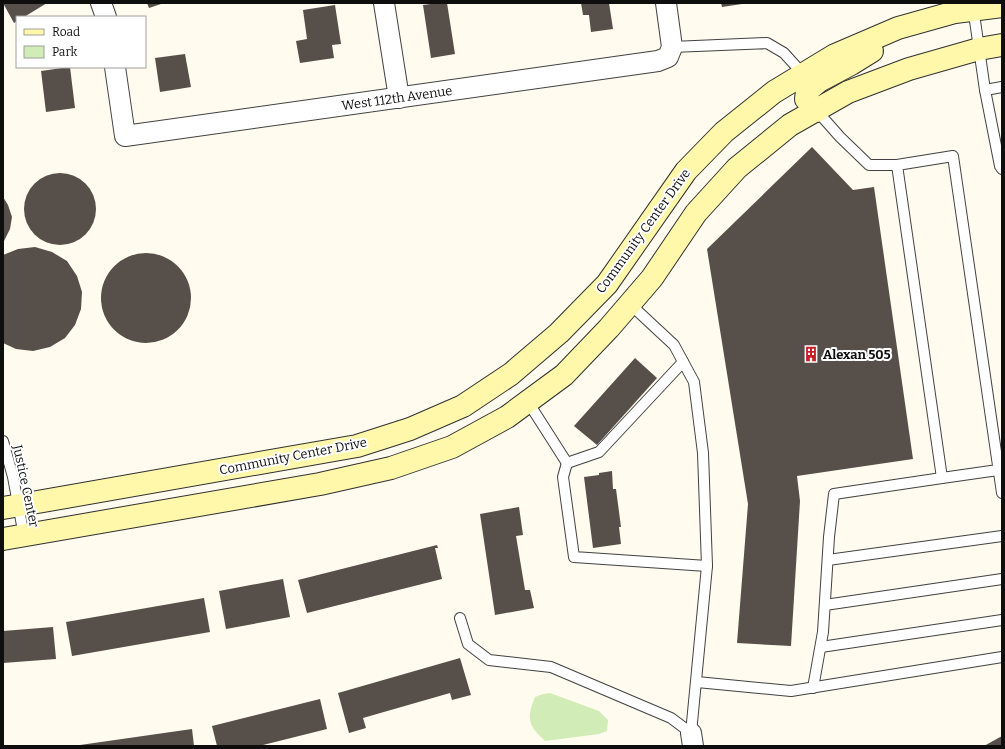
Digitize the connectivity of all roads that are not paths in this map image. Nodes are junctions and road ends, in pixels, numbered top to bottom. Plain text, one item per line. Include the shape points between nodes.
1 (102, 3) edge
2 (384, 3) edge
3 (666, 3) edge
4 (973, 6) edge
5 (1002, 6) edge
6 (106, 16) edge
7 (898, 28) junction
8 (1002, 46) edge
9 (979, 49) junction
10 (670, 52) junction
11 (114, 68) edge
12 (803, 74) junction
13 (1002, 87) edge
14 (985, 90) junction
15 (398, 98) junction
16 (817, 111) junction
17 (897, 165) junction
18 (1002, 169) edge
19 (630, 304) junction
20 (683, 362) junction
21 (528, 402) junction
22 (3, 441) edge
23 (567, 463) junction
24 (998, 470) junction
25 (942, 478) junction
26 (1002, 493) edge
27 (11, 507) edge
28 (1002, 536) edge
29 (13, 538) edge
30 (828, 560) junction
31 (707, 566) junction
32 (1002, 579) edge
33 (825, 605) junction
34 (460, 618) dead end
35 (1002, 620) edge
36 (821, 647) junction
37 (1002, 657) edge
38 (696, 682) junction
39 (813, 688) junction
40 (692, 739) edge

1 - 6 street
2 - 15 street
3 - 10 street
4 - 5 main road, Community Center Drive
4 - 7 main road, Community Center Drive
4 - 9 lane
7 - 12 main road, Community Center Drive via 835,55
7 - 16 main road via 886,41 807,91 806,99
8 - 9 main road
9 - 14 lane
9 - 16 main road via 909,69 848,92
10 - 12 lane via 767,43 784,53
10 - 15 street, West 112th Avenue via 658,61
11 - 15 street, West 112th Avenue via 124,136
12 - 27 main road, Community Center Drive via 774,92 724,132 686,171 607,284 559,333 511,374 464,406 410,430 357,446
13 - 14 lane
14 - 18 lane
16 - 17 lane via 869,165
16 - 19 main road via 790,125 737,168 696,214 652,278
17 - 24 lane via 953,156
17 - 25 lane
19 - 20 lane via 674,345
19 - 21 main road via 564,375
20 - 23 lane via 599,452
20 - 31 lane via 694,382 703,453
21 - 23 lane
21 - 29 main road via 507,417 452,447 391,468 320,484
22 - 27 lane, Justice Center via 9,461
23 - 31 lane via 563,477 574,557
24 - 25 lane
24 - 26 lane
25 - 30 lane via 834,494
27 - 29 lane, Justice Center
28 - 30 lane
30 - 33 lane
31 - 38 lane
32 - 33 lane
33 - 36 lane
34 - 40 lane via 468,644 489,660 551,667 671,718
35 - 36 lane
36 - 39 lane
37 - 39 lane
38 - 39 lane via 791,692
38 - 40 lane

